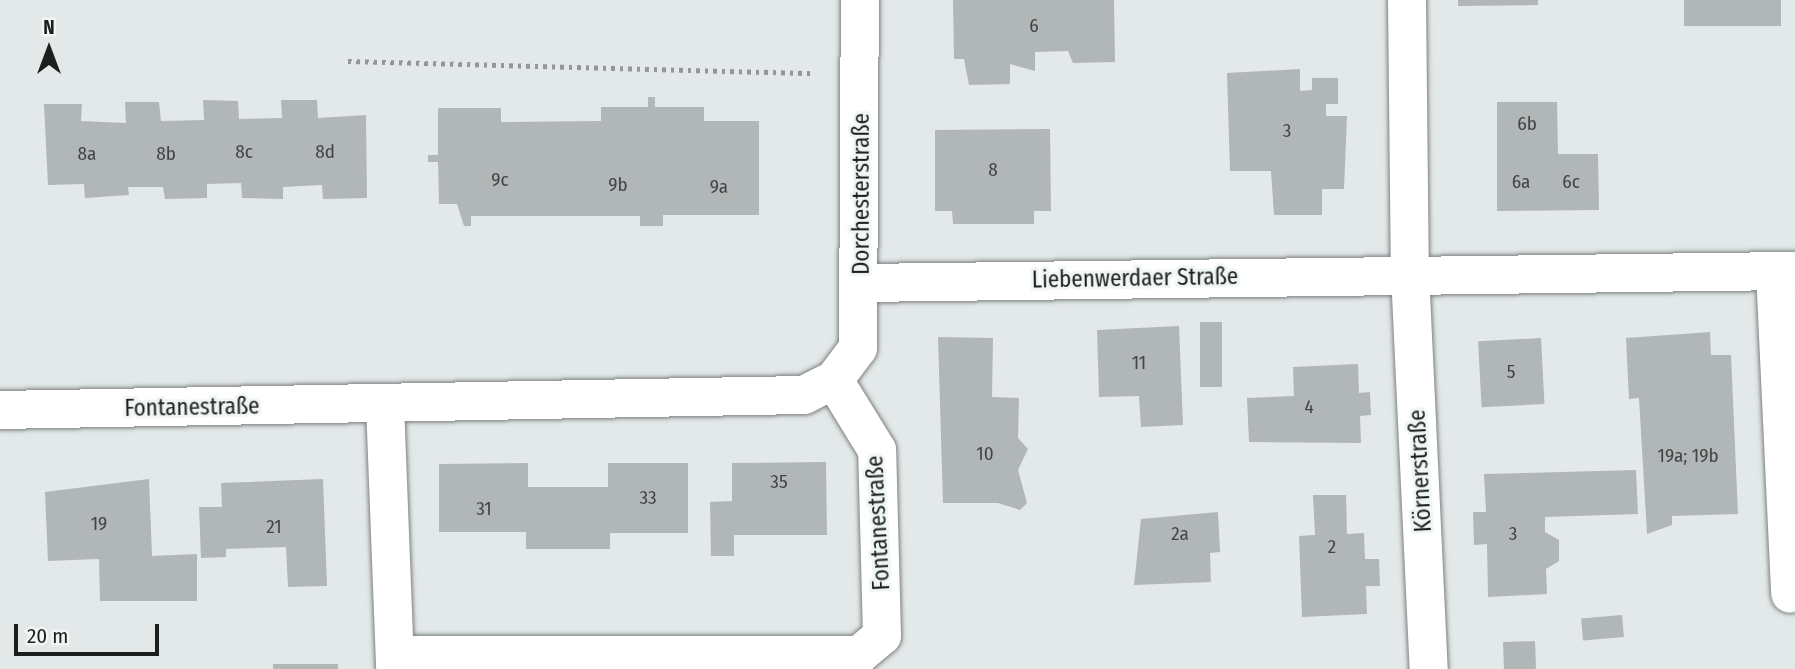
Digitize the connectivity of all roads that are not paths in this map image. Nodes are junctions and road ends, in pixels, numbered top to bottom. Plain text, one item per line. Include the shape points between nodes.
1 (860, 0) edge
2 (1406, 0) edge
3 (1785, 271) edge
4 (1410, 273) junction
5 (861, 283) junction
6 (834, 380) junction
7 (385, 404) junction
8 (0, 410) edge
9 (1790, 594) dead end
10 (395, 662) edge
11 (1430, 669) edge

1 - 5 street, Dorchesterstraße
2 - 4 street
3 - 4 street, Liebenwerdaer Straße
3 - 9 street, Liebenwerdaer Straße
4 - 5 street, Liebenwerdaer Straße
4 - 11 street, Körnerstraße
5 - 6 street, Dorchesterstraße via 858,348
6 - 7 street, Fontanestraße via 804,395
6 - 10 street, Fontanestraße via 877,450 882,636 859,656
7 - 8 street, Fontanestraße
7 - 10 street, Fontanestraße

